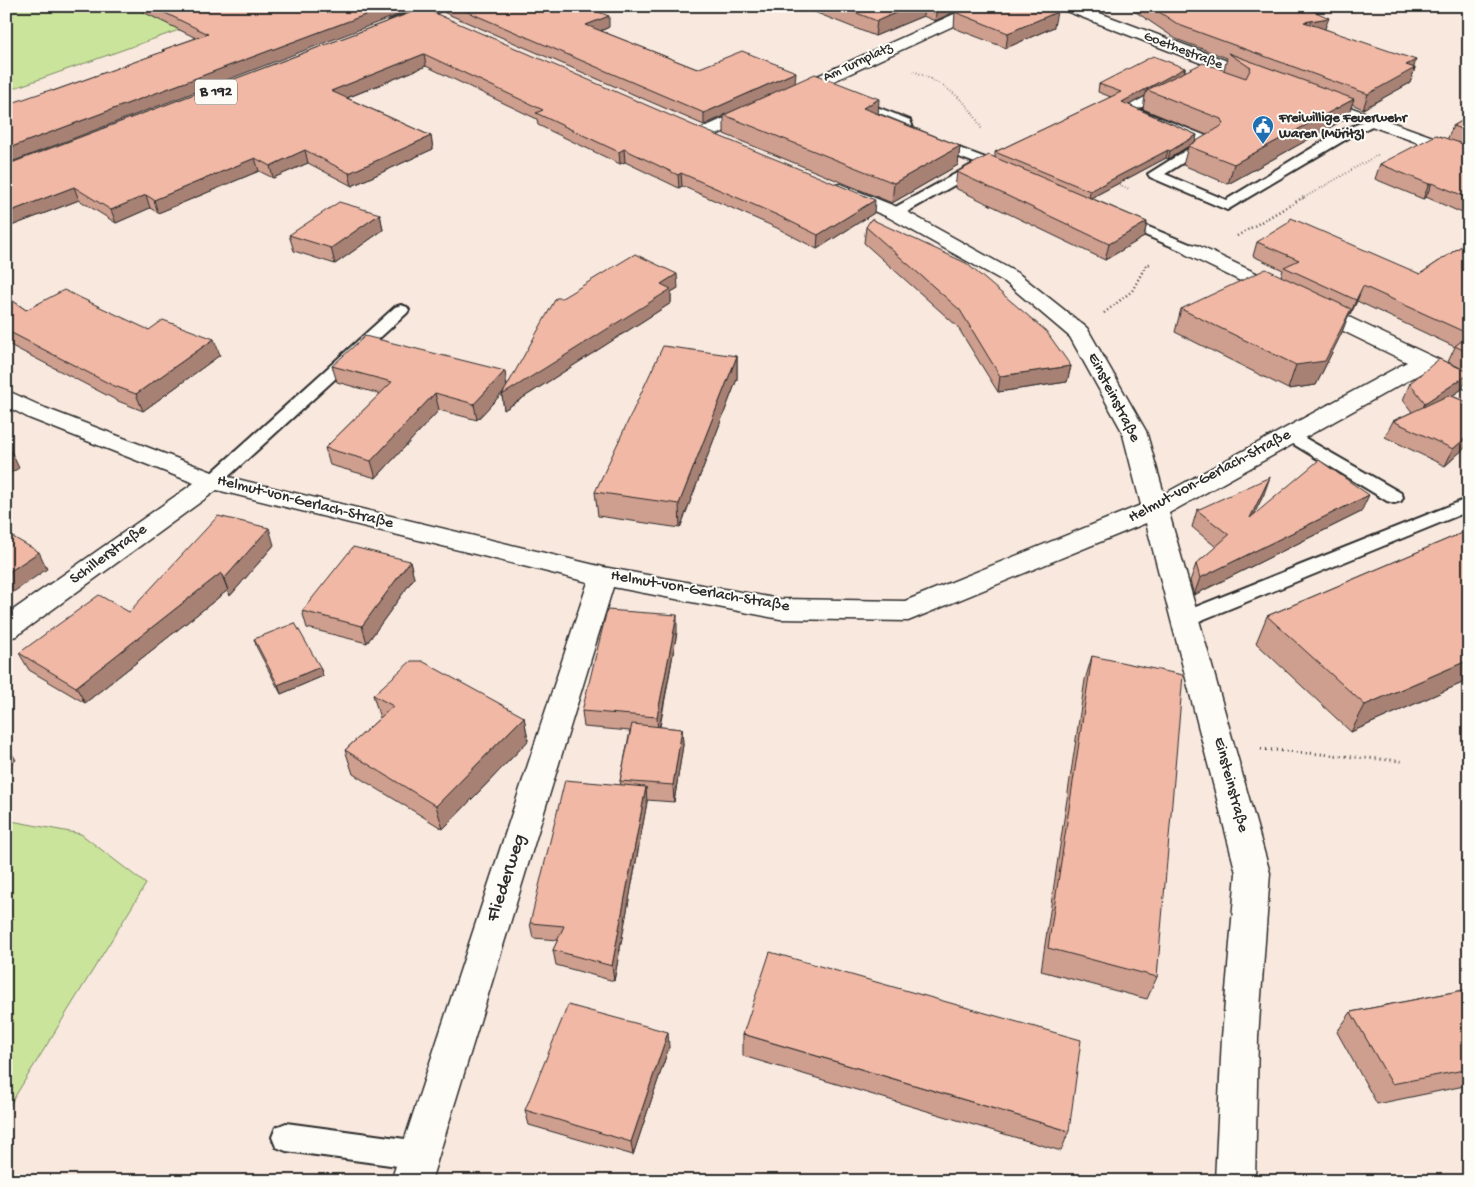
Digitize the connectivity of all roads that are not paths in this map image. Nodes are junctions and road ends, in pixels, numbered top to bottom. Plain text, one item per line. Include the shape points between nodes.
1 (985, 6) edge
2 (1066, 6) edge
3 (433, 9) edge
4 (453, 24) edge
5 (380, 29) edge
6 (1185, 81) edge
7 (1273, 84) edge
8 (812, 85) junction
9 (1301, 95) edge
10 (1374, 122) junction
11 (686, 126) edge
12 (704, 134) junction
13 (731, 145) edge
14 (1469, 156) edge
15 (822, 183) edge
16 (895, 213) junction
17 (1112, 216) edge
18 (1192, 250) joint
19 (401, 310) dead end
20 (1424, 362) junction
21 (1469, 384) edge
22 (6, 397) edge
23 (1291, 435) junction
24 (213, 482) junction
25 (1394, 498) dead end
26 (1469, 504) edge
27 (1156, 509) junction
28 (603, 576) junction
29 (1185, 619) junction
30 (6, 629) edge
31 (286, 1137) dead end
32 (416, 1168) edge
33 (1235, 1181) edge

1 - 8 street, Am Turnplatz
2 - 7 street, Goethestraße via 1211,68
3 - 4 street
3 - 5 main road
6 - 10 lane via 1128,109 1210,142 1155,174 1228,206 1345,134
8 - 12 street, Am Turnplatz
8 - 16 lane via 905,122 908,133 991,165
9 - 10 street
10 - 14 street
11 - 12 street
12 - 13 street
15 - 16 street, Einsteinstraße
16 - 27 street, Einsteinstraße via 1012,278 1079,333 1134,431
17 - 18 lane
18 - 20 street
19 - 24 lane
20 - 21 street
20 - 23 street, Helmut-von-Gerlach-Straße
22 - 24 street, Helmut-von-Gerlach-Straße via 37,413
23 - 25 lane
23 - 27 street, Helmut-von-Gerlach-Straße
24 - 28 street, Helmut-von-Gerlach-Straße
24 - 30 street, Schillerstraße
26 - 29 lane
27 - 28 street, Helmut-von-Gerlach-Straße via 908,611 780,609
27 - 29 street, Einsteinstraße
28 - 32 street, Fliederweg
29 - 33 street, Einsteinstraße via 1253,873 1240,1037
31 - 32 lane

